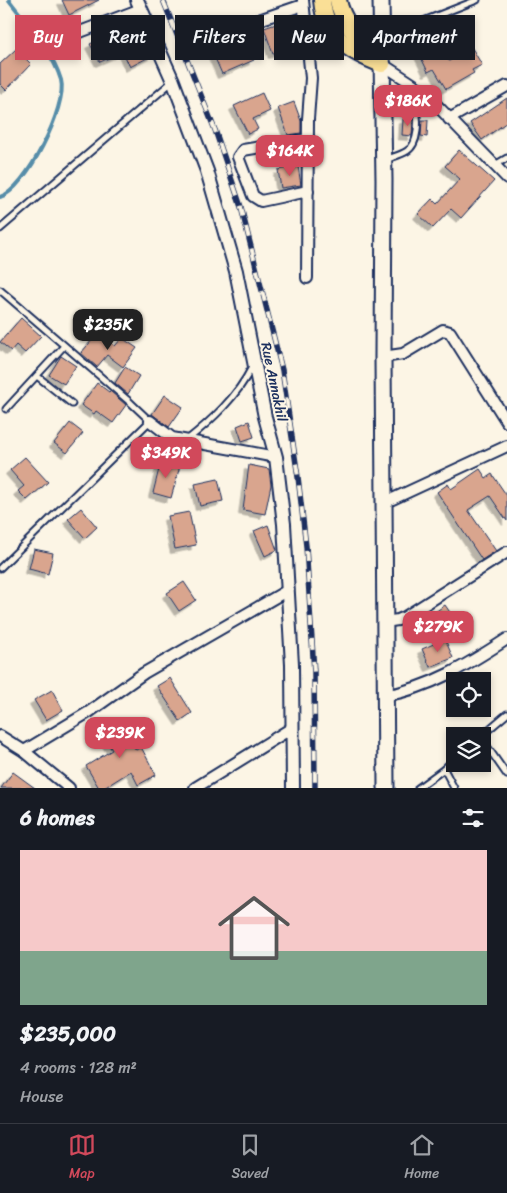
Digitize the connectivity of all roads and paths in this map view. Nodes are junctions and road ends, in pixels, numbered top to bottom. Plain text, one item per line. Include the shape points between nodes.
1 (322, 0) edge
2 (338, 0) edge
3 (381, 0) edge
4 (476, 0) edge
5 (303, 3) edge
6 (139, 4) edge
7 (381, 15) edge
8 (438, 15) edge
9 (264, 17) edge
10 (81, 31) edge
11 (382, 60) edge
12 (382, 64) junction
13 (173, 80) junction
14 (415, 85) junction
15 (507, 86) edge
16 (382, 91) junction
17 (409, 101) junction
18 (449, 119) junction
19 (309, 139) junction
20 (507, 158) edge
21 (384, 160) junction
22 (494, 166) junction
23 (507, 178) edge
24 (308, 191) junction
25 (0, 229) edge
26 (306, 278) dead end
27 (0, 290) edge
28 (64, 346) junction
29 (383, 357) junction
30 (255, 362) junction
31 (37, 376) junction
32 (72, 404) dead end
33 (6, 409) dead end
34 (150, 421) junction
35 (507, 422) edge
36 (185, 441) junction
37 (507, 446) edge
38 (276, 457) junction
39 (384, 503) junction
40 (507, 552) edge
41 (0, 568) edge
42 (288, 590) junction
43 (384, 622) junction
44 (507, 639) edge
45 (384, 696) junction
46 (507, 714) edge
47 (292, 728) junction
48 (491, 729) edge
49 (0, 736) edge
50 (24, 751) junction
51 (491, 751) edge
52 (444, 769) joint
53 (507, 775) edge
54 (69, 788) edge
55 (195, 788) edge
56 (293, 788) edge
57 (386, 788) edge
58 (418, 788) edge
59 (454, 788) edge

1 - 12 main road via 327,25 338,39 354,51
2 - 12 main road via 348,25
3 - 7 main road
4 - 8 lane
5 - 9 street
5 - 19 street via 311,78
6 - 10 street
6 - 13 street, Rue Annakhil
11 - 12 main road
12 - 14 street
12 - 16 main road
13 - 25 lane
13 - 30 street, Rue Annakhil via 197,140 236,271
14 - 17 lane
14 - 18 street
15 - 18 street
16 - 17 lane via 403,96
16 - 21 main road
17 - 21 lane via 417,111 416,141 407,151
18 - 22 street
19 - 24 street
19 - 24 street via 242,150 238,157 253,196 258,200
20 - 22 lane
21 - 29 main road
22 - 23 street
24 - 26 street
27 - 28 lane
28 - 31 lane
28 - 34 lane
29 - 35 street via 403,354 443,330 450,332
29 - 39 main road
30 - 36 lane via 242,384 213,419
30 - 38 street, Rue Annakhil
31 - 32 lane
31 - 33 lane
34 - 36 street via 166,435
34 - 41 lane
36 - 38 street
37 - 39 street
38 - 42 street, Rue Annakhil
39 - 43 main road
40 - 43 street via 405,617
42 - 47 street, Rue Annakhil
42 - 50 street via 144,673 89,712
43 - 45 main road
44 - 45 street via 445,676 420,687
45 - 57 main road
46 - 48 lane
47 - 55 street
47 - 56 street, Rue Annakhil
49 - 50 street
50 - 54 street
51 - 53 lane
52 - 58 lane
52 - 59 lane

